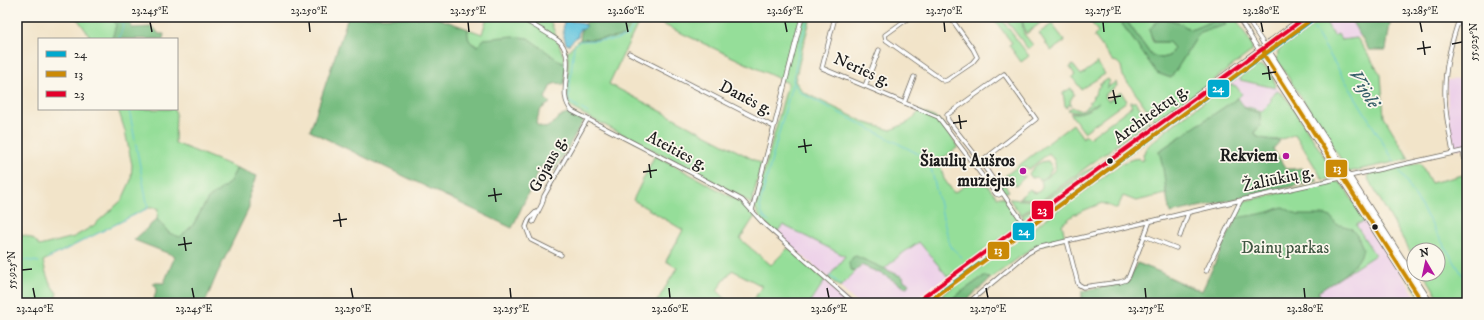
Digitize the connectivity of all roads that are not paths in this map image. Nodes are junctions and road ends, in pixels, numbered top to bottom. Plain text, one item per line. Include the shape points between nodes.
1 (520, 17) edge
2 (802, 17) edge
3 (835, 17) edge
4 (910, 17) edge
5 (950, 17) edge
6 (1238, 17) edge
7 (1246, 17) edge
8 (1261, 17) edge
9 (1304, 17) edge
10 (1316, 17) edge
11 (1460, 17) edge
12 (1250, 23) junction
13 (1265, 46) junction
14 (879, 50) dead end
15 (1259, 50) junction
16 (1269, 52) junction
17 (629, 53) dead end
18 (1263, 56) junction
19 (1230, 76) junction
20 (914, 77) dead end
21 (864, 86) junction
22 (904, 103) junction
23 (587, 120) junction
24 (774, 127) junction
25 (1465, 150) edge
26 (1453, 153) junction
27 (981, 162) junction
28 (1467, 172) edge
29 (1349, 176) junction
30 (1341, 178) junction
31 (1002, 193) junction
32 (1065, 197) junction
33 (1241, 200) junction
34 (538, 210) junction
35 (752, 210) junction
36 (1188, 213) junction
37 (1150, 221) junction
38 (533, 222) dead end
39 (1024, 224) junction
40 (1145, 236) junction
41 (1180, 236) dead end
42 (1067, 241) junction
43 (1176, 248) dead end
44 (561, 255) dead end
45 (985, 256) junction
46 (1206, 271) dead end
47 (854, 303) edge
48 (917, 303) edge
49 (926, 303) edge
50 (968, 303) edge
51 (1422, 303) edge
52 (1430, 303) edge

1 - 23 street, Ateities g. via 561,43 566,56 566,102 572,111
2 - 24 street
3 - 21 street, Neries g. via 822,68
4 - 5 street via 885,35 886,40 944,81 977,57
6 - 15 street
7 - 12 street
8 - 12 street
9 - 13 main road, Architektų g.
10 - 16 main road, Architektų g.
11 - 26 street via 1447,64 1445,86 1446,118
12 - 13 street
13 - 15 main road, Architektų g.
13 - 16 main road
14 - 21 street
15 - 18 main road
15 - 19 main road, Architektų g.
16 - 18 main road, Architektų g.
16 - 29 main road
17 - 24 street, Danės g.
18 - 19 main road, Architektų g.
18 - 30 main road
19 - 32 main road, Architektų g.
20 - 22 street
21 - 22 street, Neries g.
22 - 31 street, Neries g. via 938,117 996,194
23 - 34 street, Gojaus g.
23 - 35 street, Ateities g. via 742,200
24 - 35 street, Danės g.
25 - 26 street, Žaliūkių g.
25 - 28 street
26 - 29 street, Žaliūkių g.
27 - 27 street via 1036,119 1004,74 946,115
27 - 31 street
29 - 30 street, Žaliūkių g.
29 - 52 main road
30 - 33 street, Žaliūkių g.
30 - 51 main road
31 - 39 street
32 - 39 main road, Architektų g.
32 - 45 main road, Architektų g.
33 - 36 street, Žaliūkių g.
33 - 46 street
34 - 38 street, Gojaus g.
34 - 44 street via 529,219 526,227 531,240
35 - 47 street, Ateities g.
36 - 37 street, Žaliūkių g.
36 - 41 street
37 - 40 street
37 - 42 street, Žaliūkių g.
39 - 45 main road, Architektų g.
40 - 42 street via 1126,280 1083,287 1076,283
40 - 43 street
42 - 50 street, Žaliūkių g. via 1032,250
45 - 48 main road, Architektų g.
45 - 49 main road, Architektų g.

